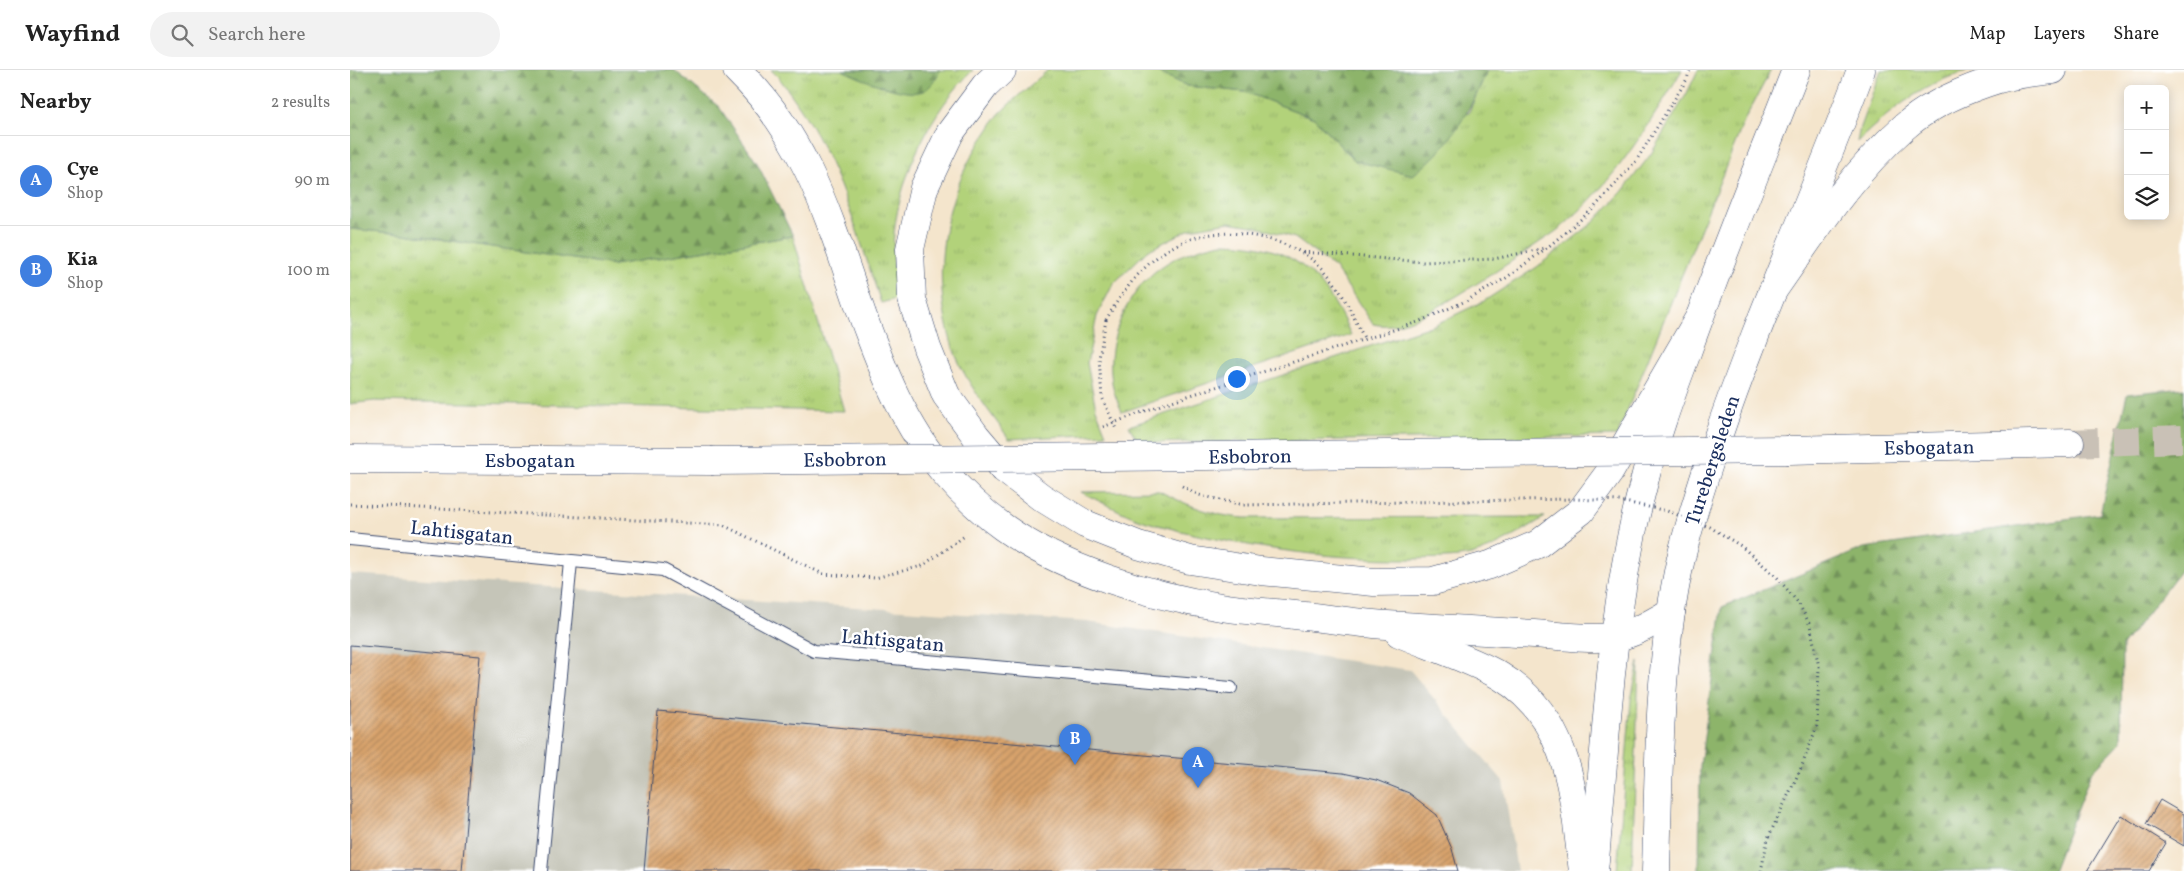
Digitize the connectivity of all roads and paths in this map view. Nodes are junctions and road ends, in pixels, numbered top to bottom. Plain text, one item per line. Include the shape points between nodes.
1 (737, 70) edge
2 (1002, 70) edge
3 (1690, 70) edge
4 (1796, 70) edge
5 (1861, 70) edge
6 (2053, 70) edge
7 (1548, 247) junction
8 (1302, 252) junction
9 (1772, 292) junction
10 (1698, 318) junction
11 (1364, 338) junction
12 (1102, 428) dead end
13 (1118, 433) dead end
14 (2070, 443) tunnel mouth
15 (1789, 450) joint
16 (350, 460) edge
17 (711, 461) joint
18 (1179, 485) dead end
19 (350, 504) edge
20 (968, 534) dead end
21 (350, 539) edge
22 (571, 562) junction
23 (1670, 612) junction
24 (1376, 624) junction
25 (1616, 637) junction
26 (1231, 688) dead end
27 (541, 871) edge
28 (1582, 871) edge
29 (1594, 871) edge
30 (1656, 871) edge
31 (1761, 871) edge

1 - 24 main road via 761,93 792,136 816,183 875,350 899,404 943,471 981,510 1004,528 1052,554 1098,575 1144,590 1220,607
2 - 10 main road via 985,86 950,134 924,188 910,249 912,299 946,395 1004,469 1085,524 1138,545 1190,560 1374,582 1433,581 1490,565 1538,544 1581,511 1609,473
3 - 7 path via 1636,161 1594,209
4 - 10 main road
5 - 9 main road, Turebergsleden
6 - 9 main road via 1987,82 1944,101 1904,127 1839,198
7 - 8 path via 1494,259 1424,262
7 - 11 path via 1506,278 1468,300 1418,322
8 - 11 path via 1323,269 1340,290
8 - 13 path, bridge via 1275,240 1221,232 1192,238 1164,251 1140,270 1120,294 1106,320 1099,358 1102,397
9 - 23 main road, Turebergsleden via 1731,397 1699,494
10 - 25 main road via 1643,485 1626,563
11 - 12 path via 1166,403
14 - 15 main road, Esbogatan
15 - 17 main road, Esbobron, bridge
16 - 17 main road, Esbogatan
18 - 31 path, bridge via 1199,495 1243,505 1572,499 1620,501 1667,511 1710,528 1741,546 1777,577 1799,604 1810,624 1819,667 1817,726 1768,838
19 - 20 path via 723,525 823,574 875,578 922,566
21 - 22 lane, Lahtisgatan
22 - 26 lane, Lahtisgatan via 663,570 814,652
22 - 27 lane
23 - 25 main road via 1642,629
23 - 30 main road, Turebergsleden via 1662,687
24 - 25 main road
24 - 28 main road via 1500,676 1545,718 1559,742 1568,770
25 - 29 main road

